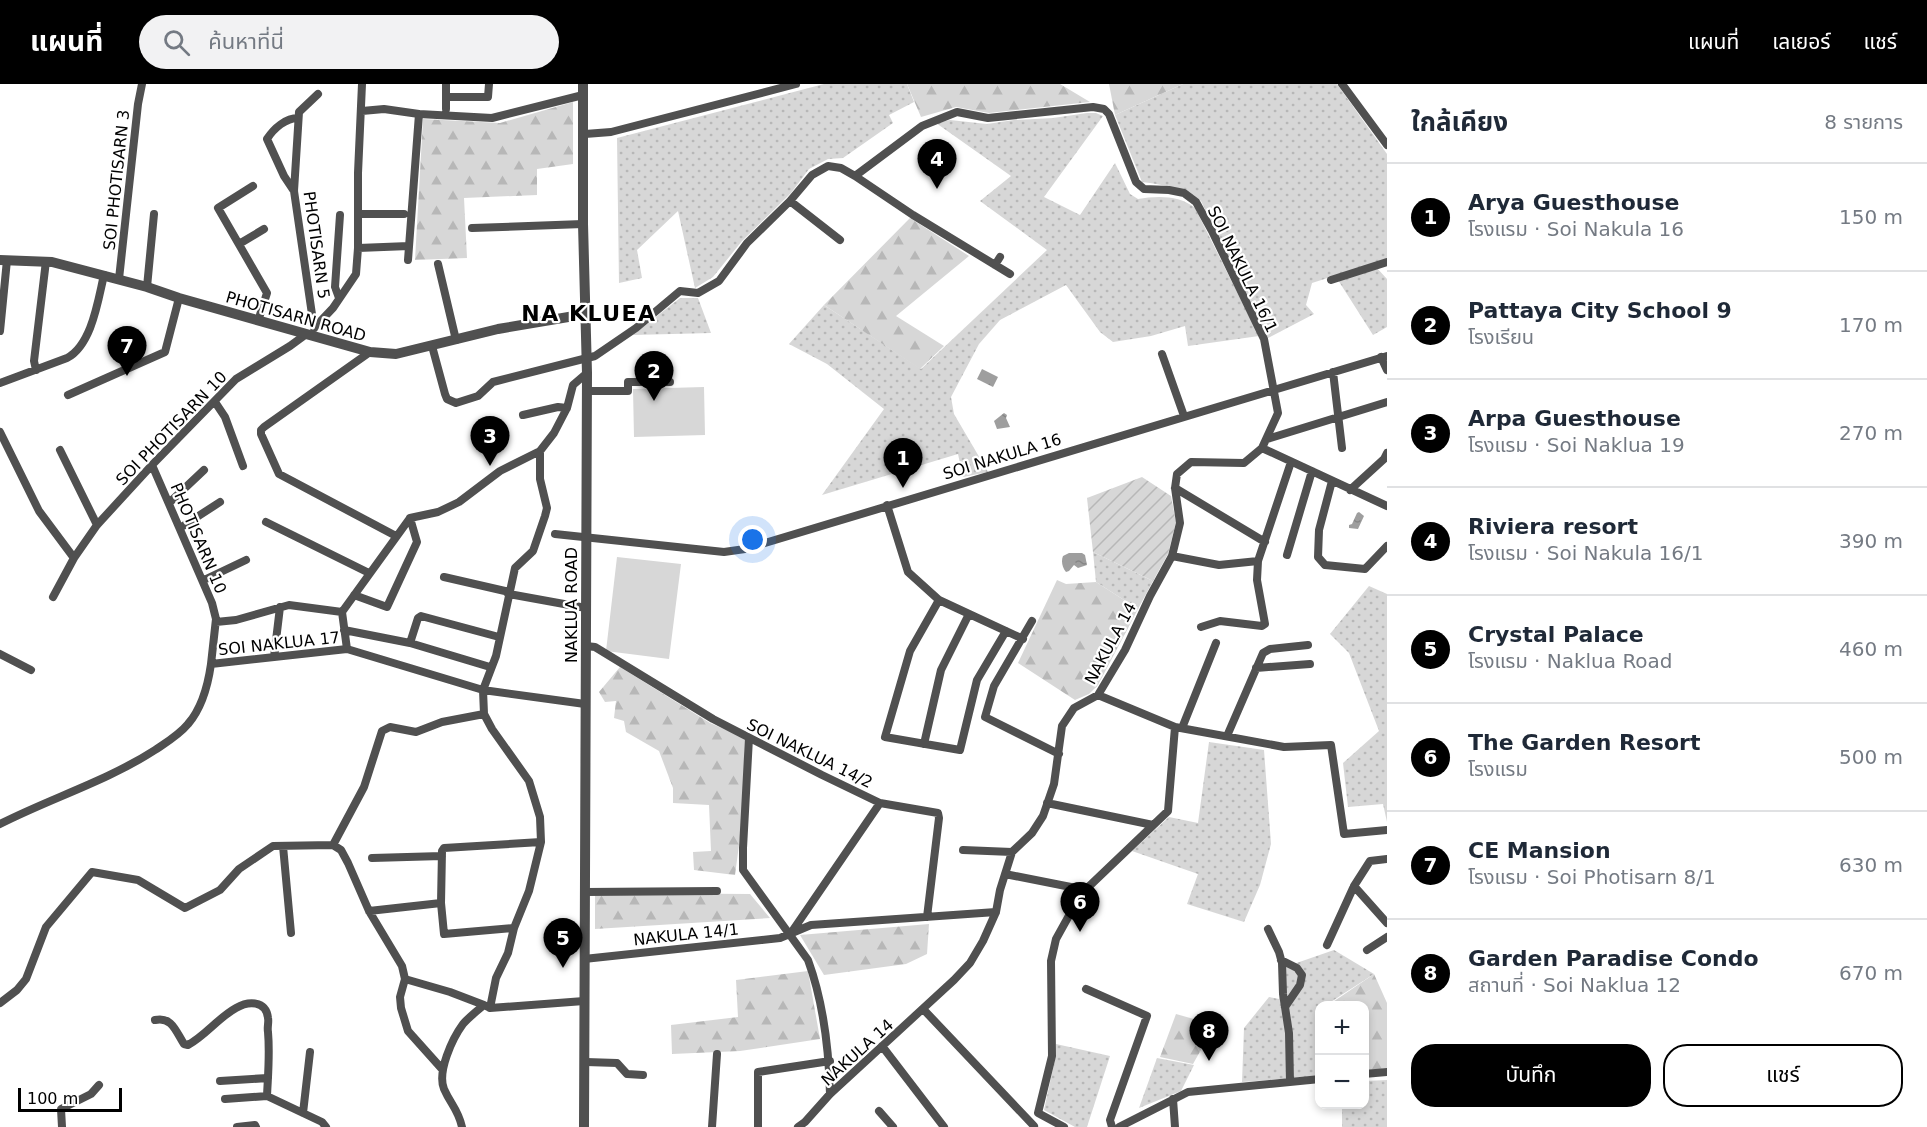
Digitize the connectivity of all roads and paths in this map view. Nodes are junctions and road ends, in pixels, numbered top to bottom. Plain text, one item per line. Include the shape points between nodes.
1 (142, 84) edge
2 (362, 84) edge
3 (446, 84) edge
4 (489, 84) edge
5 (796, 84) edge
6 (1342, 84) edge
7 (583, 90) edge
8 (318, 94) dead end
9 (446, 97) junction
10 (446, 109) dead end
11 (362, 111) junction
12 (419, 114) junction
13 (298, 118) junction
14 (585, 134) junction
15 (1387, 146) edge
16 (855, 176) junction
17 (253, 186) dead end
18 (294, 191) junction
19 (790, 201) junction
20 (154, 214) dead end
21 (359, 214) junction
22 (404, 214) dead end
23 (340, 215) dead end
24 (583, 224) junction
25 (472, 228) dead end
26 (264, 229) dead end
27 (840, 240) dead end
28 (239, 244) junction
29 (409, 246) junction
30 (358, 248) junction
31 (1000, 257) dead end
32 (4, 260) edge
33 (408, 260) dead end
34 (46, 261) junction
35 (1387, 262) edge
36 (438, 264) dead end
37 (995, 265) junction
38 (1010, 274) dead end
39 (105, 275) junction
40 (119, 279) junction
41 (1331, 280) dead end
42 (147, 287) junction
43 (2, 294) edge
44 (179, 298) junction
45 (339, 298) junction
46 (586, 314) junction
47 (258, 321) junction
48 (0, 330) edge
49 (310, 333) junction
50 (456, 340) junction
51 (432, 346) junction
52 (370, 352) junction
53 (1162, 354) dead end
54 (1384, 356) edge
55 (587, 359) junction
56 (36, 370) junction
57 (1387, 370) edge
58 (1332, 372) junction
59 (587, 373) junction
60 (670, 382) dead end
61 (0, 383) edge
62 (1275, 390) junction
63 (587, 391) junction
64 (68, 395) dead end
65 (215, 402) junction
66 (1387, 402) edge
67 (567, 408) junction
68 (524, 415) dead end
69 (1184, 416) junction
70 (1338, 417) junction
71 (0, 432) edge
72 (1267, 439) junction
73 (1262, 448) junction
74 (1342, 448) dead end
75 (60, 450) dead end
76 (540, 451) junction
77 (1387, 453) edge
78 (1291, 462) junction
79 (153, 465) junction
80 (243, 466) dead end
81 (204, 470) dead end
82 (1312, 471) junction
83 (1332, 481) junction
84 (1175, 488) junction
85 (1350, 490) junction
86 (220, 502) dead end
87 (169, 503) junction
88 (887, 505) junction
89 (1387, 506) edge
90 (410, 518) junction
91 (266, 522) dead end
92 (97, 525) junction
93 (180, 528) junction
94 (555, 534) dead end
95 (396, 536) junction
96 (586, 536) junction
97 (1266, 542) junction
98 (1387, 546) edge
99 (1287, 555) dead end
100 (1172, 556) junction
101 (74, 558) junction
102 (246, 560) dead end
103 (1258, 561) junction
104 (369, 573) junction
105 (444, 577) dead end
106 (204, 580) junction
107 (509, 594) junction
108 (354, 595) junction
109 (53, 597) dead end
110 (939, 600) junction
111 (280, 607) junction
112 (586, 608) junction
113 (342, 612) junction
114 (969, 614) junction
115 (1032, 621) dead end
116 (216, 622) junction
117 (1202, 627) dead end
118 (344, 630) junction
119 (1006, 631) junction
120 (499, 637) junction
121 (1023, 639) junction
122 (410, 643) junction
123 (1216, 643) dead end
124 (1308, 645) dead end
125 (586, 646) junction
126 (347, 649) junction
127 (0, 654) edge
128 (274, 657) junction
129 (211, 664) junction
130 (1310, 664) dead end
131 (490, 667) junction
132 (1256, 668) junction
133 (31, 670) dead end
134 (483, 690) junction
135 (1098, 695) junction
136 (585, 704) junction
137 (483, 714) junction
138 (1178, 728) junction
139 (1227, 736) junction
140 (749, 738) junction
141 (924, 744) junction
142 (1059, 754) junction
143 (880, 803) junction
144 (1047, 803) junction
145 (0, 824) edge
146 (1153, 825) junction
147 (1387, 830) edge
148 (541, 842) junction
149 (333, 845) junction
150 (283, 846) junction
151 (963, 850) dead end
152 (1012, 852) junction
153 (442, 856) junction
154 (372, 858) dead end
155 (1387, 859) edge
156 (1005, 874) junction
157 (1354, 886) junction
158 (1086, 890) junction
159 (717, 891) dead end
160 (585, 892) junction
161 (441, 903) junction
162 (369, 911) junction
163 (996, 912) junction
164 (927, 917) junction
165 (1385, 918) edge
166 (514, 928) junction
167 (1268, 929) dead end
168 (291, 933) dead end
169 (790, 935) junction
170 (1387, 937) edge
171 (1327, 945) dead end
172 (1367, 950) dead end
173 (584, 959) junction
174 (1281, 960) junction
175 (405, 979) junction
176 (1086, 989) dead end
177 (584, 1001) junction
178 (0, 1003) edge
179 (487, 1006) junction
180 (1286, 1007) junction
181 (924, 1010) junction
182 (154, 1020) dead end
183 (882, 1046) junction
184 (309, 1052) dead end
185 (717, 1054) dead end
186 (830, 1061) junction
187 (585, 1062) junction
188 (442, 1069) junction
189 (1387, 1072) edge
190 (1369, 1074) edge
191 (643, 1075) dead end
192 (268, 1078) junction
193 (220, 1080) dead end
194 (1315, 1080) edge
195 (1290, 1082) junction
196 (99, 1085) dead end
197 (830, 1094) junction
198 (267, 1096) junction
199 (225, 1099) dead end
200 (1173, 1099) junction
201 (879, 1111) dead end
202 (303, 1113) junction
203 (1038, 1113) junction
204 (1034, 1126) edge
205 (62, 1127) edge
206 (237, 1127) edge
207 (256, 1127) edge
208 (326, 1127) edge
209 (462, 1127) edge
210 (584, 1127) edge
211 (712, 1127) edge
212 (758, 1127) edge
213 (798, 1127) edge
214 (893, 1127) edge
215 (944, 1127) edge
216 (1064, 1127) edge
217 (1112, 1127) edge
218 (1119, 1127) edge
219 (1175, 1127) edge

1 - 40 street, SOI PHOTISARN 3
2 - 11 street, SOI PHOTISARN 10
3 - 9 street
4 - 9 street via 488,98
5 - 14 street via 611,132
6 - 15 street
7 - 12 street via 492,118
7 - 14 street, NAKLUA ROAD
8 - 13 street via 300,109
9 - 10 street
11 - 12 street via 384,109
11 - 21 street, SOI PHOTISARN 10
12 - 29 street
13 - 18 street, PHOTISARN 5
13 - 18 street via 288,119 267,139
14 - 24 street, NAKLUA ROAD
16 - 19 street via 828,166 812,175
16 - 37 street
16 - 62 street, SOI NAKULA 16/1 via 922,126 957,112 988,118 1093,106 1104,109 1136,182 1144,189 1169,190 1196,202 1264,339
17 - 28 street via 218,208
18 - 49 street, PHOTISARN 5
19 - 27 street
19 - 55 street via 747,243 719,281 698,293 680,291 636,328
20 - 42 street
21 - 22 street
21 - 30 street, SOI PHOTISARN 10
23 - 45 street via 335,287
24 - 25 street
24 - 46 street, NAKLUA ROAD
26 - 28 street
28 - 47 street via 267,293
29 - 30 street
29 - 33 street
30 - 45 street, SOI PHOTISARN 10 via 356,274
31 - 37 street
32 - 34 street, PHOTISARN ROAD
32 - 43 street
34 - 39 street, PHOTISARN ROAD
34 - 56 street
35 - 41 street
36 - 50 street
37 - 38 street
39 - 40 street, PHOTISARN ROAD
39 - 56 street via 93,320 77,352
40 - 42 street, PHOTISARN ROAD
42 - 44 street, PHOTISARN ROAD
43 - 48 street
44 - 47 street, PHOTISARN ROAD
44 - 64 street via 165,352
45 - 49 street, SOI PHOTISARN 10
46 - 50 street, PHOTISARN ROAD
46 - 55 street, NAKLUA ROAD
47 - 49 street, PHOTISARN ROAD
49 - 52 street, PHOTISARN ROAD
49 - 65 street, SOI PHOTISARN 10 via 236,379
50 - 51 street, PHOTISARN ROAD
51 - 52 street, PHOTISARN ROAD via 396,354
51 - 55 street via 447,399 456,404 478,396 493,382
52 - 95 street via 264,427 261,434 279,474
53 - 69 street
54 - 57 street
54 - 58 street, SOI NAKULA 16
55 - 59 street, NAKLUA ROAD
56 - 61 street
58 - 62 street, SOI NAKULA 16
58 - 70 street
59 - 63 street, NAKLUA ROAD
59 - 67 street via 573,385
60 - 63 street via 628,382 628,391
62 - 69 street, SOI NAKULA 16
62 - 72 street via 1278,413
63 - 96 street, NAKLUA ROAD
65 - 79 street, SOI PHOTISARN 10
65 - 80 street via 225,417
66 - 70 street
67 - 68 street
67 - 76 street via 555,433
69 - 88 street, SOI NAKULA 16
70 - 72 street
70 - 74 street
71 - 101 street via 39,511
72 - 73 street
73 - 78 street
73 - 84 street via 1244,463 1191,462 1177,474
75 - 92 street
76 - 90 street via 500,471 459,502
76 - 107 street via 540,479 547,508 533,551 515,568
77 - 85 street
78 - 82 street
78 - 97 street
79 - 87 street, PHOTISARN 10
79 - 92 street, SOI PHOTISARN 10
81 - 87 street
82 - 83 street
82 - 99 street
83 - 85 street
83 - 98 street via 1318,530 1318,556 1325,565 1365,569
84 - 97 street
84 - 100 street, NAKULA 14 via 1180,523
85 - 89 street
86 - 93 street
87 - 93 street, PHOTISARN 10
88 - 96 street, SOI NAKULA 16 via 766,544 724,552
88 - 110 street via 908,572
90 - 95 street
90 - 108 street via 417,542 387,607
91 - 104 street
92 - 101 street, SOI PHOTISARN 10
93 - 106 street, PHOTISARN 10
94 - 96 street, SOI NAKULA 16
95 - 104 street
96 - 112 street, NAKLUA ROAD
97 - 103 street
100 - 103 street via 1219,565
100 - 135 street, NAKULA 14
101 - 109 street, SOI PHOTISARN 10
102 - 106 street
103 - 117 street via 1264,625 1220,621
104 - 108 street
105 - 107 street
106 - 116 street, PHOTISARN 10
107 - 112 street
107 - 120 street
108 - 113 street
110 - 114 street
110 - 141 street via 910,651 885,737
111 - 113 street
111 - 116 street
111 - 128 street
112 - 125 street, NAKLUA ROAD
113 - 118 street
114 - 119 street
114 - 141 street via 941,670
115 - 121 street
116 - 129 street
118 - 122 street
118 - 126 street
119 - 121 street
119 - 141 street via 977,680 960,750
120 - 122 street via 421,616
120 - 131 street
121 - 142 street via 994,686 986,717
122 - 131 street
123 - 138 street
124 - 132 street via 1266,650
125 - 136 street, NAKLUA ROAD
125 - 140 street, SOI NAKLUA 14/2 via 595,647
126 - 128 street, SOI NAKLUA 17
126 - 134 street, SOI NAKLUA 17
127 - 133 street
128 - 129 street, SOI NAKLUA 17
129 - 145 street, SOI NAKLUA 17 via 200,705 176,736 126,767
130 - 132 street
131 - 134 street
132 - 139 street
134 - 136 street, SOI NAKLUA 17
134 - 137 street
135 - 138 street
135 - 142 street, NAKULA 14 via 1074,708 1062,726
136 - 160 street, NAKLUA ROAD
137 - 148 street via 530,781 540,817
137 - 149 street via 416,732 385,728 360,796
138 - 139 street
138 - 146 street via 1168,811
139 - 147 street via 1284,747 1331,745 1344,834
140 - 143 street, SOI NAKLUA 14/2
140 - 169 street via 744,870
142 - 144 street, NAKULA 14
143 - 164 street, SOI NAKLUA 14/2 via 939,814
143 - 169 street
144 - 146 street
144 - 152 street, NAKULA 14 via 1032,833
146 - 158 street
148 - 153 street via 444,848
148 - 166 street via 530,891
149 - 150 street
149 - 162 street via 341,850
150 - 168 street
150 - 178 street via 273,846 238,869 220,890 185,908 138,880 92,872 45,927 22,985
151 - 152 street
152 - 156 street, NAKULA 14
153 - 154 street
153 - 161 street
155 - 157 street via 1370,861
156 - 158 street
156 - 163 street, NAKULA 14
157 - 165 street
157 - 171 street
158 - 203 street via 1056,939 1051,961 1052,1056
159 - 160 street
160 - 173 street, NAKLUA ROAD
161 - 162 street
161 - 166 street via 444,934
162 - 175 street via 402,966
163 - 164 street, NAKULA 14/1
163 - 181 street, NAKULA 14 via 970,963
164 - 169 street, NAKULA 14/1 via 811,925
166 - 179 street
167 - 174 street
169 - 173 street, NAKULA 14/1
169 - 186 street via 814,976
170 - 172 street
173 - 177 street, NAKLUA ROAD
174 - 180 street
174 - 180 street via 1302,975
175 - 179 street
175 - 188 street via 400,997 405,1024
176 - 217 street via 1147,1016 1110,1120
177 - 179 street
177 - 187 street, NAKLUA ROAD
179 - 188 street via 463,1024
180 - 195 street
181 - 183 street, NAKULA 14
181 - 204 street
182 - 192 street via 167,1020 188,1045 237,1007 261,1005 268,1018
183 - 197 street, NAKULA 14
183 - 215 street
184 - 202 street
185 - 211 street
186 - 197 street
186 - 212 street via 758,1072
187 - 191 street via 617,1063 627,1074
187 - 210 street, NAKLUA ROAD
188 - 209 street via 444,1090 458,1111
189 - 190 street
192 - 193 street
192 - 198 street
194 - 195 street
195 - 200 street via 1188,1092
196 - 205 street via 91,1094 61,1109
197 - 213 street, NAKULA 14
198 - 199 street
198 - 202 street
200 - 218 street
200 - 219 street
201 - 214 street
202 - 208 street
203 - 204 street
203 - 216 street
206 - 207 street

